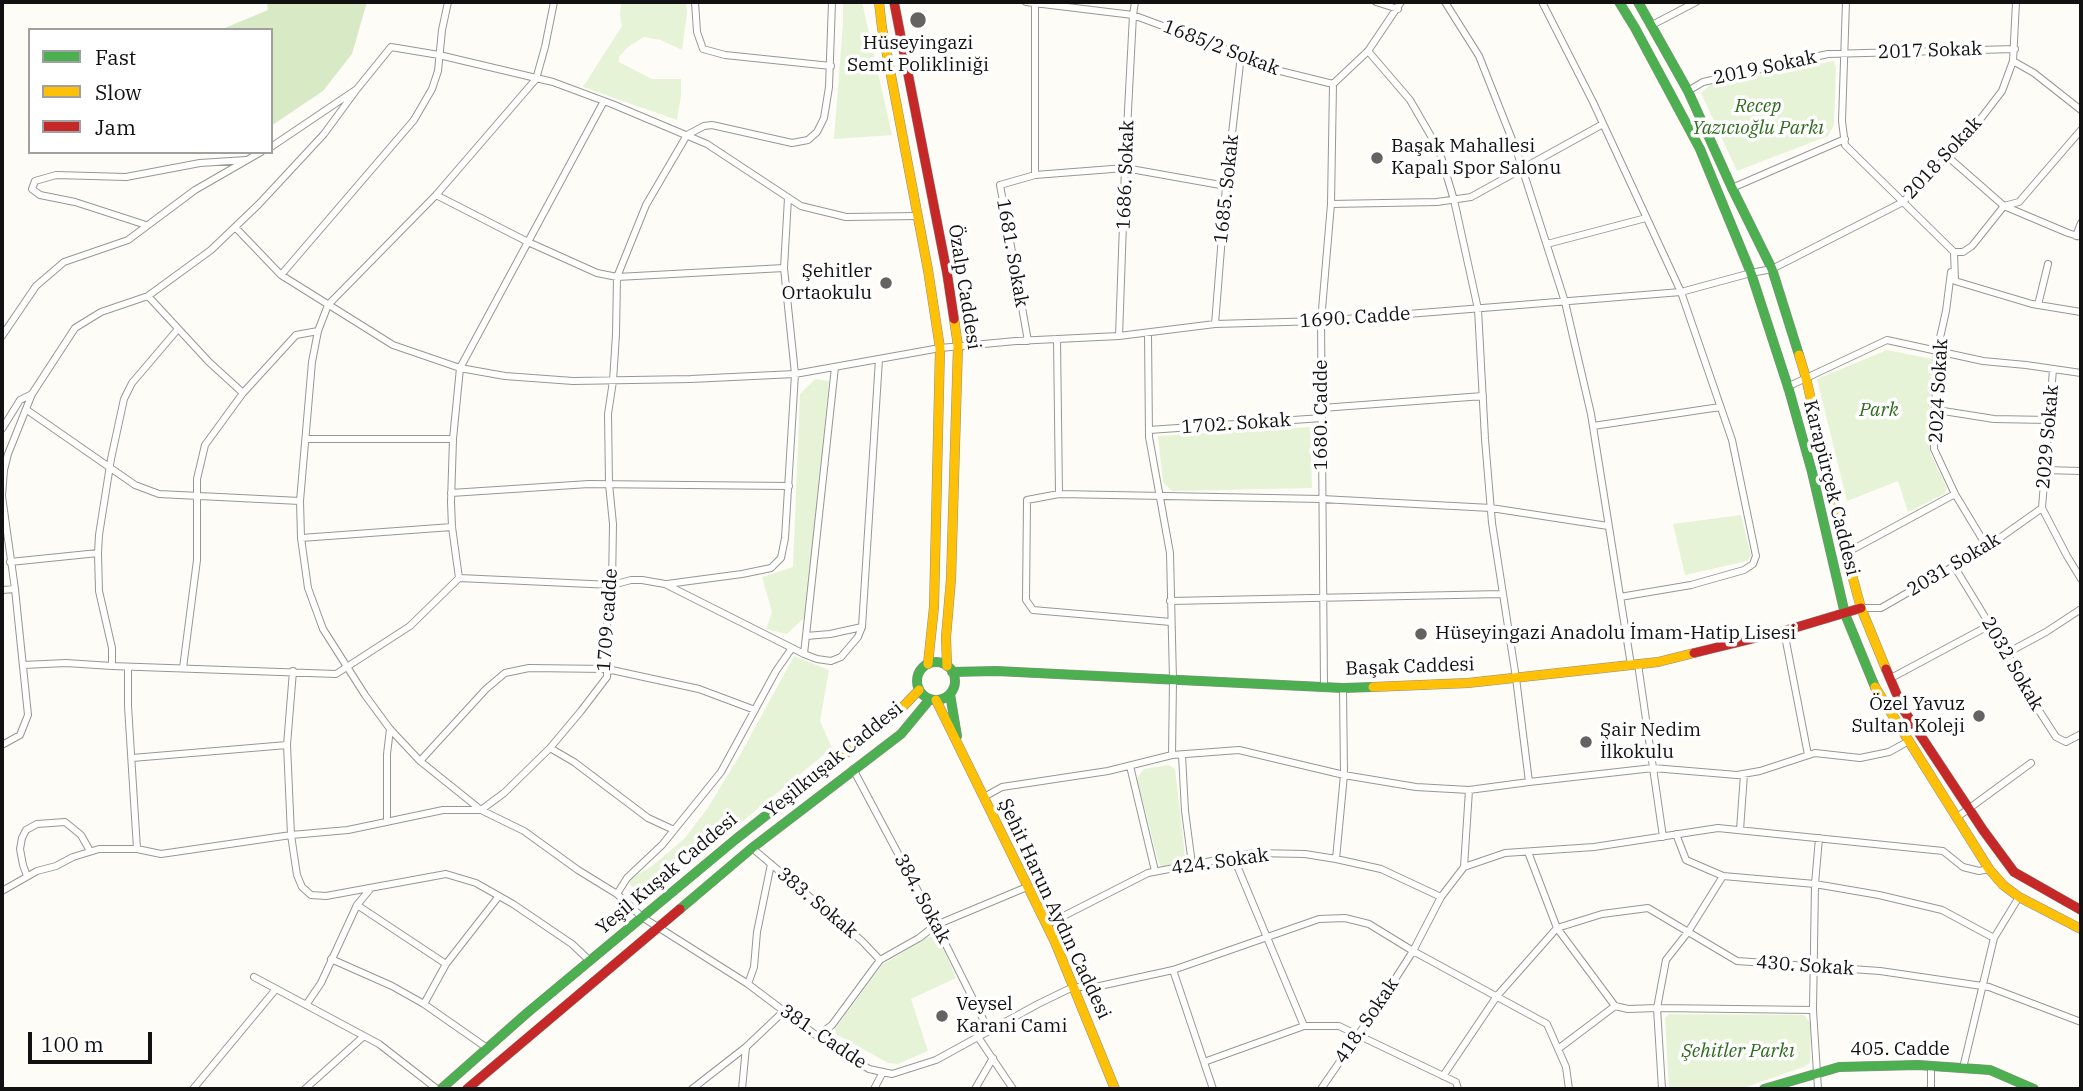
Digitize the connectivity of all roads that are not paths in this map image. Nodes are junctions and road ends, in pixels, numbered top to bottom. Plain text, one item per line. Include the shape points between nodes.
1 (448, 2) edge
2 (554, 2) edge
3 (695, 2) edge
4 (832, 2) edge
5 (878, 2) edge
6 (894, 2) edge
7 (1026, 2) edge
8 (1135, 2) edge
9 (1376, 2) edge
10 (1445, 2) edge
11 (1542, 2) edge
12 (1619, 2) edge
13 (1638, 2) edge
14 (1696, 2) edge
15 (1846, 2) edge
16 (2016, 2) edge
17 (1035, 3) edge
18 (1400, 5) edge
19 (1133, 15) junction
20 (1652, 25) junction
21 (2015, 49) junction
22 (1368, 51) junction
23 (1844, 54) junction
24 (439, 55) junction
25 (1241, 55) junction
26 (2013, 61) junction
27 (831, 66) junction
28 (536, 79) junction
29 (1334, 84) junction
30 (357, 89) junction
31 (1688, 91) junction
32 (604, 101) junction
33 (2081, 110) edge
34 (1603, 124) junction
35 (2081, 130) edge
36 (687, 135) junction
37 (1845, 139) junction
38 (273, 146) edge
39 (257, 154) edge
40 (1947, 156) junction
41 (246, 160) junction
42 (1125, 168) junction
43 (1522, 169) junction
44 (1035, 175) junction
45 (1226, 186) junction
46 (1732, 188) junction
47 (436, 195) junction
48 (788, 198) junction
49 (1454, 200) junction
50 (1903, 202) junction
51 (1331, 204) junction
52 (2004, 206) junction
53 (918, 216) junction
54 (1646, 218) junction
55 (2081, 223) edge
56 (146, 225) junction
57 (236, 228) junction
58 (2079, 236) edge
59 (528, 242) junction
60 (1547, 244) junction
61 (1954, 252) junction
62 (2048, 264) dead end
63 (784, 268) junction
64 (1772, 269) junction
65 (1751, 273) junction
66 (281, 275) junction
67 (617, 277) junction
68 (1681, 292) junction
69 (148, 296) junction
70 (1565, 302) junction
71 (328, 304) junction
72 (2038, 305) junction
73 (1478, 309) junction
74 (2081, 313) edge
75 (1321, 321) junction
76 (1215, 324) junction
77 (178, 330) junction
78 (318, 331) junction
79 (1148, 332) junction
80 (2, 336) edge
81 (1119, 336) junction
82 (1057, 340) junction
83 (1028, 341) junction
84 (958, 346) junction
85 (940, 348) junction
86 (1937, 351) junction
87 (879, 359) junction
88 (835, 367) junction
89 (460, 368) junction
90 (2053, 369) junction
91 (2081, 373) edge
92 (795, 374) junction
93 (1806, 379) junction
94 (613, 381) junction
95 (1787, 387) junction
96 (243, 393) junction
97 (32, 394) junction
98 (1483, 396) junction
99 (1720, 407) junction
100 (1322, 408) junction
101 (27, 410) junction
102 (1937, 410) junction
103 (1322, 418) junction
104 (2049, 420) junction
105 (1593, 426) junction
106 (2, 429) edge
107 (1149, 430) junction
108 (307, 439) junction
109 (453, 439) junction
110 (110, 467) junction
111 (3, 469) edge
112 (2044, 470) junction
113 (2081, 471) edge
114 (609, 484) junction
115 (789, 486) junction
116 (451, 493) junction
117 (1059, 494) junction
118 (1955, 494) junction
119 (1160, 496) junction
120 (197, 497) junction
121 (1322, 499) junction
122 (300, 501) junction
123 (1491, 508) junction
124 (2042, 508) junction
125 (1608, 526) junction
126 (452, 527) junction
127 (301, 538) junction
128 (1987, 547) junction
129 (98, 552) junction
130 (1846, 553) junction
131 (10, 562) junction
132 (1954, 566) junction
133 (459, 578) junction
134 (2081, 579) edge
135 (665, 584) junction
136 (612, 586) junction
137 (15, 589) junction
138 (2, 590) edge
139 (1502, 594) junction
140 (1323, 597) junction
141 (1620, 597) junction
142 (1170, 601) junction
143 (1861, 608) junction
144 (2081, 608) edge
145 (1844, 614) junction
146 (1171, 622) junction
147 (1990, 625) junction
148 (862, 627) junction
149 (1784, 631) junction
150 (806, 636) junction
151 (792, 648) junction
152 (2007, 653) junction
153 (804, 654) junction
154 (928, 664) junction
155 (23, 665) junction
156 (1635, 665) junction
157 (112, 666) junction
158 (128, 667) junction
159 (183, 668) junction
160 (348, 668) junction
161 (607, 669) junction
162 (950, 669) junction
163 (293, 671) junction
164 (1516, 678) junction
165 (1891, 678) junction
166 (1173, 680) junction
167 (1324, 687) junction
168 (1343, 688) junction
169 (919, 690) junction
170 (950, 694) junction
171 (933, 700) junction
172 (755, 710) junction
173 (390, 729) junction
174 (2081, 734) edge
175 (1909, 741) junction
176 (2, 745) edge
177 (287, 745) junction
178 (958, 745) junction
179 (550, 748) junction
180 (1172, 755) junction
181 (1182, 755) junction
182 (1808, 755) junction
183 (132, 758) junction
184 (420, 761) junction
185 (2031, 763) dead end
186 (1130, 766) junction
187 (1653, 768) junction
188 (853, 769) junction
189 (1744, 774) junction
190 (1344, 775) junction
191 (1529, 782) junction
192 (1469, 790) junction
193 (984, 797) junction
194 (1969, 808) junction
195 (481, 810) junction
196 (1956, 818) junction
197 (387, 820) junction
198 (1740, 830) junction
199 (674, 831) junction
200 (291, 835) junction
201 (1676, 835) junction
202 (1663, 836) junction
203 (1819, 838) junction
204 (752, 848) junction
205 (137, 849) junction
206 (90, 851) junction
207 (1528, 852) junction
208 (1233, 856) junction
209 (1336, 859) junction
210 (771, 864) junction
211 (1192, 864) junction
212 (1464, 867) junction
213 (1989, 869) junction
214 (1155, 871) junction
215 (27, 876) junction
216 (1723, 876) junction
217 (1815, 884) junction
218 (1027, 887) junction
219 (371, 888) junction
220 (2, 891) edge
221 (617, 894) junction
222 (499, 896) junction
223 (1441, 897) junction
224 (2019, 897) junction
225 (357, 905) junction
226 (2081, 910) edge
227 (642, 917) junction
228 (936, 925) junction
229 (1046, 925) junction
230 (659, 927) junction
231 (1557, 928) junction
232 (2081, 929) edge
233 (1688, 932) junction
234 (1266, 938) junction
235 (1994, 938) junction
236 (1413, 951) junction
237 (331, 959) junction
238 (880, 960) junction
239 (590, 961) junction
240 (446, 964) junction
241 (1814, 967) junction
242 (1173, 970) junction
243 (254, 977) dead end
244 (748, 985) junction
245 (1983, 986) junction
246 (1073, 987) junction
247 (275, 989) junction
248 (1497, 996) junction
249 (424, 1004) junction
250 (306, 1006) junction
251 (1615, 1006) junction
252 (1657, 1008) junction
253 (1813, 1010) junction
254 (784, 1011) junction
255 (2081, 1022) edge
256 (1304, 1026) junction
257 (989, 1031) junction
258 (1359, 1035) junction
259 (364, 1036) junction
260 (817, 1036) junction
261 (978, 1037) junction
262 (746, 1047) junction
263 (487, 1048) junction
264 (1558, 1049) junction
265 (993, 1058) junction
266 (1204, 1062) junction
267 (1931, 1066) junction
268 (1963, 1068) junction
269 (883, 1072) junction
270 (1816, 1074) junction
271 (1443, 1076) junction
272 (193, 1089) edge
273 (306, 1089) edge
274 (439, 1089) edge
275 (467, 1089) edge
276 (692, 1089) edge
277 (742, 1089) edge
278 (874, 1089) edge
279 (975, 1089) edge
280 (1013, 1089) edge
281 (1115, 1089) edge
282 (1213, 1089) edge
283 (1321, 1089) edge
284 (1458, 1089) edge
285 (1569, 1089) edge
286 (1662, 1089) edge
287 (1765, 1089) edge
288 (1818, 1089) edge
289 (1931, 1089) edge
290 (2034, 1089) edge

1 - 24 street
2 - 28 street
3 - 27 street via 703,49
4 - 27 street
5 - 53 main road, Özalp Caddesi
6 - 84 main road, Özalp Caddesi
7 - 17 street, 1685/2 Sokak
8 - 19 street, 1686. Sokak
9 - 18 street
10 - 43 street via 1479,55
11 - 34 street
12 - 65 main road, Karapürçek Caddesi via 1700,149
13 - 20 main road, Karapürçek Caddesi
14 - 20 street
15 - 23 street
16 - 21 street, 2018 Sokak
17 - 19 street, 1685/2 Sokak
17 - 44 street
18 - 22 street
19 - 25 street, 1685/2 Sokak
19 - 42 street, 1686. Sokak
20 - 31 main road, Karapürçek Caddesi
21 - 23 street, 2017 Sokak
21 - 26 street, 2018 Sokak
22 - 29 street
22 - 49 street via 1410,100 1439,150
23 - 31 street, 2019 Sokak via 1703,82
23 - 37 street
24 - 28 street
24 - 30 street via 391,47
24 - 66 street via 432,89 414,120
25 - 29 street, 1685/2 Sokak via 1272,69
25 - 45 street, 1685. Sokak
26 - 33 street
26 - 40 street, 2018 Sokak via 2002,91
27 - 36 street via 824,118 808,139 792,143 712,125
28 - 32 street
28 - 47 street
29 - 51 street, 1680. Cadde
30 - 38 street
30 - 57 street via 324,134
31 - 46 main road, Karapürçek Caddesi
32 - 36 street
32 - 59 street
34 - 43 street
34 - 54 street
35 - 52 street via 2019,202
36 - 48 street
36 - 67 street via 646,205
37 - 46 street
37 - 50 street via 1845,145
39 - 41 street
40 - 50 street, 2018 Sokak
40 - 52 street
41 - 56 street
41 - 56 street via 126,177 57,175 35,181 32,189
42 - 44 street, 1681. Sokak
42 - 45 street, 1681. Sokak
42 - 81 street, 1686. Sokak
43 - 49 street via 1471,197
43 - 60 street
44 - 83 street, 1681. Sokak via 999,185
45 - 76 street, 1685. Sokak
46 - 64 main road, Karapürçek Caddesi
47 - 59 street
47 - 71 street
48 - 53 street via 801,206 846,217
48 - 63 street
49 - 51 street
49 - 73 street
50 - 61 street
50 - 64 street, 2018 Sokak
51 - 75 street, 1680. Cadde
52 - 58 street
52 - 61 street via 1972,246
53 - 85 main road, Özalp Caddesi
54 - 60 street
54 - 68 street
55 - 58 street
56 - 80 street via 128,240 64,262 36,286
57 - 66 street, 1690. Cadde
57 - 69 street
59 - 67 street via 597,273
59 - 89 street
60 - 70 street
61 - 72 street via 1955,281
61 - 86 street, 2024 Sokak
62 - 72 street
63 - 67 street
63 - 92 street
64 - 65 street, 2018 Sokak
64 - 93 main road, Karapürçek Caddesi
65 - 68 street, 1690. Cadde
65 - 95 main road, Karapürçek Caddesi
66 - 71 street, 1690. Cadde
67 - 94 street, 1709 cadde
68 - 70 street, 1690. Cadde
68 - 99 street
69 - 77 street
69 - 97 street via 101,312 75,328
70 - 73 street, 1690. Cadde
70 - 105 street
71 - 78 street
71 - 89 street, 1690. Cadde via 393,345
72 - 74 street
73 - 75 street, 1690. Cadde
73 - 98 street
75 - 76 street, 1690. Cadde
75 - 100 street, 1680. Cadde
76 - 79 street, 1690. Cadde
77 - 96 street
77 - 110 street via 132,383 124,399
78 - 96 street via 296,335
78 - 108 street
79 - 81 street, 1690. Cadde
79 - 107 street
81 - 82 street, 1690. Cadde
82 - 83 street, 1690. Cadde
82 - 117 street
83 - 84 street, 1690. Cadde
84 - 85 street, 1690. Cadde
84 - 162 main road, Özalp Caddesi via 946,637
85 - 87 street, 1690. Cadde
85 - 154 main road, Özalp Caddesi via 934,607
86 - 90 street
86 - 93 street via 1887,340
86 - 102 street, 2024 Sokak
87 - 88 street, 1690. Cadde
87 - 148 street
88 - 92 street, 1690. Cadde
88 - 150 street
89 - 94 street, 1690. Cadde via 505,376
89 - 109 street
90 - 91 street
90 - 104 street, 2029 Sokak
92 - 94 street, 1690. Cadde
92 - 115 street
93 - 95 street
93 - 130 main road, Karapürçek Caddesi
94 - 114 street, 1709 cadde via 608,414
95 - 145 main road, Karapürçek Caddesi via 1812,472
96 - 120 street via 205,445
97 - 101 street
97 - 106 street via 20,400
98 - 100 street
98 - 123 street
99 - 105 street
99 - 141 street via 1749,515 1756,556 1753,565 1691,584
100 - 103 street, 1680. Cadde
101 - 110 street
101 - 111 street
102 - 104 street via 1994,419
102 - 118 street, 2024 Sokak via 1934,449
103 - 107 street, 1702. Sokak
103 - 121 street, 1680. Cadde
104 - 112 street, 2029 Sokak
105 - 125 street
107 - 119 street
108 - 109 street
108 - 122 street
109 - 116 street
110 - 120 street via 135,485 159,494
110 - 129 street
111 - 131 street
112 - 113 street
112 - 124 street, 2029 Sokak
114 - 115 street
114 - 116 street
114 - 136 street, 1709 cadde via 614,524
115 - 135 street via 781,558 771,568
116 - 126 street
117 - 119 street
117 - 146 street via 1027,500 1026,600 1033,610
118 - 128 street, 2024 Sokak
118 - 130 street
119 - 121 street
119 - 142 street via 1170,553
120 - 122 street
120 - 159 street via 197,560
121 - 123 street
121 - 140 street, 1680. Cadde
122 - 127 street
123 - 125 street
123 - 139 street
124 - 128 street, 2031 Sokak
124 - 134 street, 2029 Sokak
125 - 141 street
126 - 127 street
126 - 133 street
127 - 160 street via 308,588 323,629
128 - 132 street, 2031 Sokak
129 - 131 street
129 - 157 street via 99,591
130 - 143 main road, Karapürçek Caddesi
131 - 137 street
132 - 143 street, 2031 Sokak via 1881,608
132 - 147 street, 2032 Sokak
133 - 136 street
133 - 160 street via 410,626
135 - 136 street via 631,580
135 - 151 street
136 - 161 street, 1709 cadde
137 - 138 street
137 - 155 street
139 - 140 street
139 - 164 street
140 - 142 street
140 - 167 street, 1680. Cadde
141 - 156 street
142 - 146 street
143 - 145 main road, Başak Caddesi
143 - 165 main road, Karapürçek Caddesi
144 - 152 street
145 - 149 main road, Başak Caddesi
145 - 175 main road, Karapürçek Caddesi via 1874,685
146 - 166 street
147 - 152 street, 2032 Sokak
147 - 165 street
148 - 150 street
148 - 153 street via 841,657 831,661
149 - 156 main road, Başak Caddesi
149 - 182 street
150 - 153 street
151 - 153 street
151 - 172 street
152 - 174 street, 2032 Sokak via 2056,737 2066,742
154 - 162 main road via 940,663
154 - 169 main road via 919,672
155 - 157 street
155 - 176 street via 28,715 20,735
156 - 164 main road, Başak Caddesi
156 - 187 street
157 - 158 street
158 - 159 street
158 - 183 street
159 - 163 street
160 - 163 street via 336,674
160 - 173 street
161 - 172 street via 699,689
161 - 179 street, 1709 cadde via 607,677
161 - 184 street via 529,668 505,673
162 - 166 main road, Başak Caddesi
162 - 170 main road via 955,683
163 - 177 street
164 - 168 main road, Başak Caddesi
164 - 191 street
165 - 194 main road, Karapürçek Caddesi via 1903,709
166 - 167 main road, Başak Caddesi
166 - 180 street
167 - 168 main road, Başak Caddesi
168 - 190 street
169 - 171 main road
169 - 227 main road, Yeşil Kuşak Caddesi via 895,715
170 - 171 main road
170 - 178 main road, Şehit Harun Aydın Caddesi
171 - 178 main road, Şehit Harun Aydın Caddesi
171 - 188 main road, Yeşilkuşak Caddesi via 901,734
172 - 199 street via 720,772
173 - 184 street
173 - 197 street
175 - 182 street via 1889,752 1860,758
175 - 196 main road, Karapürçek Caddesi
177 - 183 street
177 - 200 street
178 - 193 main road, Şehit Harun Aydın Caddesi
179 - 195 street, 1709 cadde
179 - 199 street via 648,818
180 - 181 street
180 - 186 street
181 - 190 street via 1239,750
181 - 211 street
182 - 189 street
183 - 205 street
184 - 195 street
185 - 194 street
186 - 193 street via 1002,787
186 - 214 street
187 - 189 street
187 - 191 street
187 - 202 street
188 - 204 main road, Yeşilkuşak Caddesi
188 - 228 street, 384. Sokak
189 - 198 street
190 - 192 street
190 - 209 street
191 - 192 street
192 - 212 street
193 - 218 main road, Şehit Harun Aydın Caddesi
194 - 196 street
194 - 226 main road, Karapürçek Caddesi via 2014,872
195 - 197 street via 443,810
195 - 221 street, 381. Cadde via 524,831
196 - 213 main road, Karapürçek Caddesi
197 - 200 street via 348,830
198 - 201 street via 1718,828
198 - 203 street
199 - 221 street
200 - 205 street via 161,854
200 - 219 street via 298,875 311,895
201 - 202 street
201 - 216 street via 1686,860
202 - 207 street
203 - 213 street via 1942,850 1963,866
203 - 217 street
204 - 210 street, 383. Sokak
204 - 230 main road, Yeşilkuşak Caddesi
205 - 206 street
206 - 215 street
206 - 215 street via 81,835 65,822 37,824 22,838
207 - 212 street via 1505,853
207 - 231 street
208 - 209 street, 424. Sokak via 1279,853
208 - 211 street, 424. Sokak
208 - 234 street
209 - 223 street, 424. Sokak via 1381,869
210 - 238 street, 383. Sokak
210 - 244 street
211 - 214 street, 424. Sokak
212 - 223 street, 418. Sokak
213 - 224 main road, Karapürçek Caddesi
214 - 229 street, 424. Sokak
215 - 220 street
216 - 217 street
216 - 233 street
217 - 235 street via 1942,910
217 - 241 street
218 - 228 street
218 - 229 main road, Şehit Harun Aydın Caddesi
219 - 222 street via 446,874
219 - 225 street
221 - 227 street, 381. Cadde
222 - 239 street
222 - 240 street
223 - 236 street, 418. Sokak
224 - 232 main road, Karapürçek Caddesi
224 - 235 street
225 - 237 street
225 - 240 street
227 - 230 street, 381. Cadde
227 - 239 main road, Yeşil Kuşak Caddesi
228 - 238 street
228 - 257 street, 384. Sokak
229 - 246 main road, Şehit Harun Aydın Caddesi
230 - 244 street, 381. Cadde
230 - 275 main road, Yeşilkuşak Caddesi
231 - 233 street, 430. Sokak via 1602,914 1648,908
231 - 248 street
231 - 251 street
233 - 241 street, 430. Sokak via 1737,961
233 - 252 street via 1666,960
234 - 236 street via 1319,919 1345,918 1369,924
234 - 242 street
234 - 256 street
235 - 245 street
236 - 248 street
236 - 258 street, 418. Sokak
237 - 249 street
237 - 250 street
238 - 260 street via 832,1025
239 - 263 main road, Yeşil Kuşak Caddesi
240 - 249 street
241 - 245 street, 430. Sokak
241 - 253 street
242 - 246 street via 1095,987
242 - 266 street
243 - 247 street
244 - 254 street, 381. Cadde
245 - 255 street, 430. Sokak
245 - 268 street
246 - 257 street, 381. Cadde
246 - 281 main road, Şehit Harun Aydın Caddesi
247 - 250 street
247 - 272 street
248 - 264 street via 1547,1024
248 - 271 street
249 - 263 street
250 - 259 street
251 - 252 street
251 - 264 street
252 - 253 street
252 - 286 street
253 - 270 street
254 - 260 street, 381. Cadde
254 - 262 street
256 - 258 street via 1339,1027
256 - 266 street
257 - 261 street, 381. Cadde
258 - 271 street
258 - 283 street, 418. Sokak
259 - 273 street
259 - 274 street
260 - 269 street, 381. Cadde via 869,1069
261 - 265 street
261 - 269 street, 381. Cadde via 936,1060 892,1074
262 - 276 street
262 - 277 street
263 - 274 main road, Yeşil Kuşak Caddesi
264 - 285 street
265 - 279 street
265 - 280 street
266 - 282 street
267 - 268 main road, 405. Cadde
267 - 270 main road, 405. Cadde via 1839,1067
267 - 289 street
268 - 290 main road, 405. Cadde via 1990,1070
269 - 278 street
270 - 287 main road, 405. Cadde
270 - 288 street
271 - 284 street via 1456,1082

